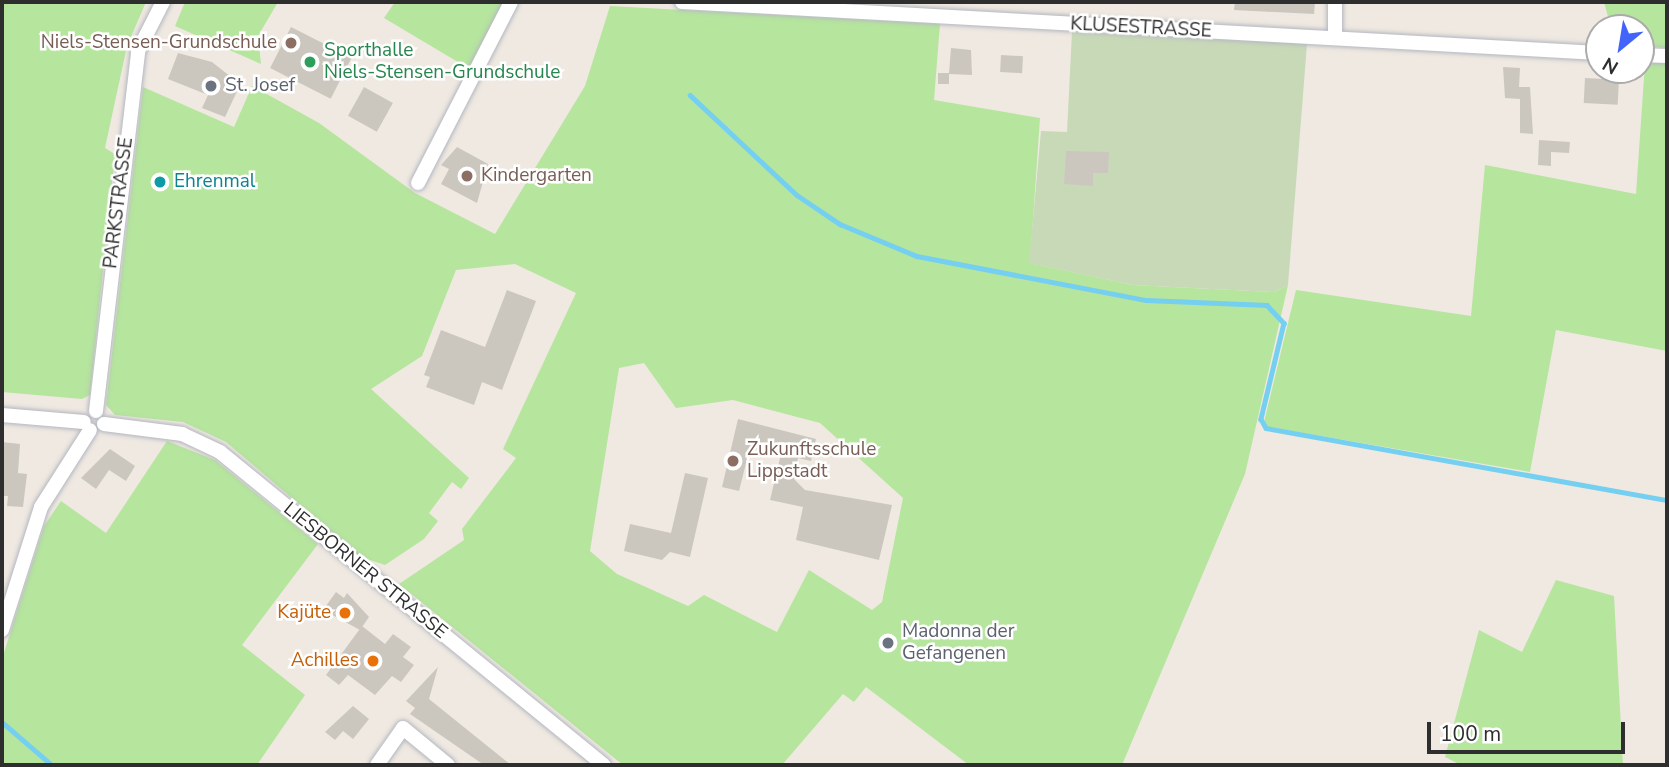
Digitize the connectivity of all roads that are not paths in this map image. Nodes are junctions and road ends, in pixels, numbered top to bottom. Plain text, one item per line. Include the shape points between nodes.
1 (163, 2) edge
2 (511, 2) edge
3 (682, 2) edge
4 (1335, 2) edge
5 (753, 4) edge
6 (1335, 38) junction
7 (1585, 52) edge
8 (418, 183) dead end
9 (96, 411) junction
10 (2, 415) edge
11 (104, 424) junction
12 (87, 426) junction
13 (2, 630) edge
14 (377, 765) edge
15 (448, 765) edge
16 (604, 765) edge

1 - 9 street, PARKSTRASSE via 138,51
2 - 8 street
3 - 5 street, KLUSESTRASSE
4 - 6 street
5 - 6 street, KLUSESTRASSE
6 - 7 street, KLUSESTRASSE
9 - 11 street
9 - 12 street
10 - 12 street
11 - 12 street
11 - 16 street, LIESBORNER STRASSE via 182,434 220,452
12 - 13 street via 41,508
14 - 15 street via 403,728

